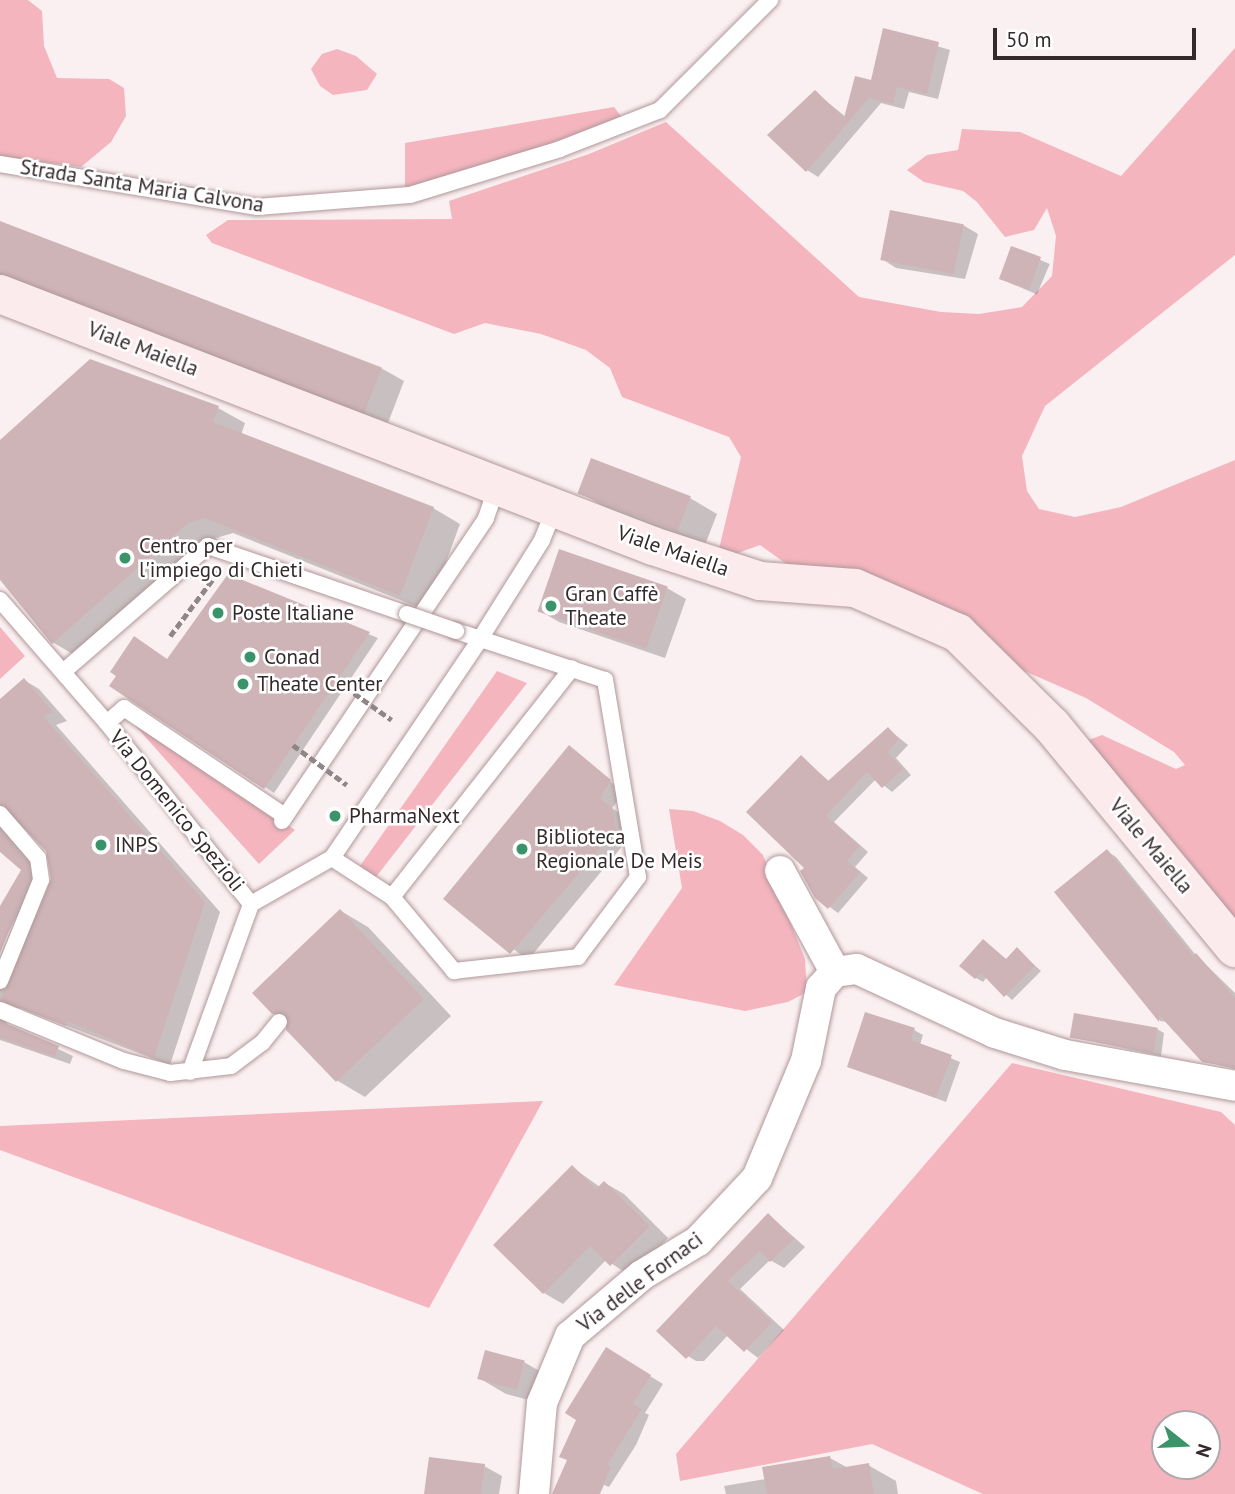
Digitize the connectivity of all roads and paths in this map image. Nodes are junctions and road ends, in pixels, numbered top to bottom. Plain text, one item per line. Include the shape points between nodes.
1 (770, 0) edge
2 (0, 163) edge
3 (0, 294) edge
4 (497, 486) junction
5 (555, 508) junction
6 (231, 554) junction
7 (0, 600) edge
8 (170, 636) dead end
9 (480, 639) junction
10 (572, 668) junction
11 (63, 672) junction
12 (337, 681) dead end
13 (392, 720) dead end
14 (107, 723) junction
15 (293, 746) dead end
16 (347, 785) dead end
17 (0, 814) edge
18 (332, 859) junction
19 (780, 871) dead end
20 (392, 897) junction
21 (251, 904) junction
22 (1235, 948) edge
23 (835, 972) junction
24 (0, 981) edge
25 (0, 1010) edge
26 (279, 1022) dead end
27 (190, 1072) junction
28 (1235, 1086) edge
29 (534, 1494) edge

1 - 2 lane, Strada Santa Maria Calvona via 660,110 560,149 410,195 320,206 257,207
3 - 4 main road, Viale Maiella
4 - 5 main road, Viale Maiella
4 - 14 lane via 486,518 284,819 124,708
5 - 9 lane via 542,540
5 - 22 main road, Viale Maiella via 761,581 855,588 958,633 1052,726
6 - 8 path
6 - 9 lane, bridge
6 - 11 lane via 208,546
7 - 11 lane, Via Domenico Spezioli
9 - 10 lane
9 - 18 lane
10 - 20 lane
10 - 20 lane via 606,680 638,877 578,957 454,971
11 - 14 lane, Via Domenico Spezioli
12 - 13 path, bridge
14 - 21 lane, Via Domenico Spezioli
15 - 16 path, bridge
17 - 24 lane via 38,858 41,880
18 - 20 lane
18 - 21 lane, Via Domenico Spezioli
19 - 23 street
21 - 27 lane
23 - 28 street via 857,969 995,1033 1065,1055
23 - 29 street, Via delle Fornaci via 821,988 806,1061 757,1178 698,1241 642,1275 569,1336 542,1403
25 - 27 lane via 124,1060 170,1073
26 - 27 lane via 262,1043 231,1066

